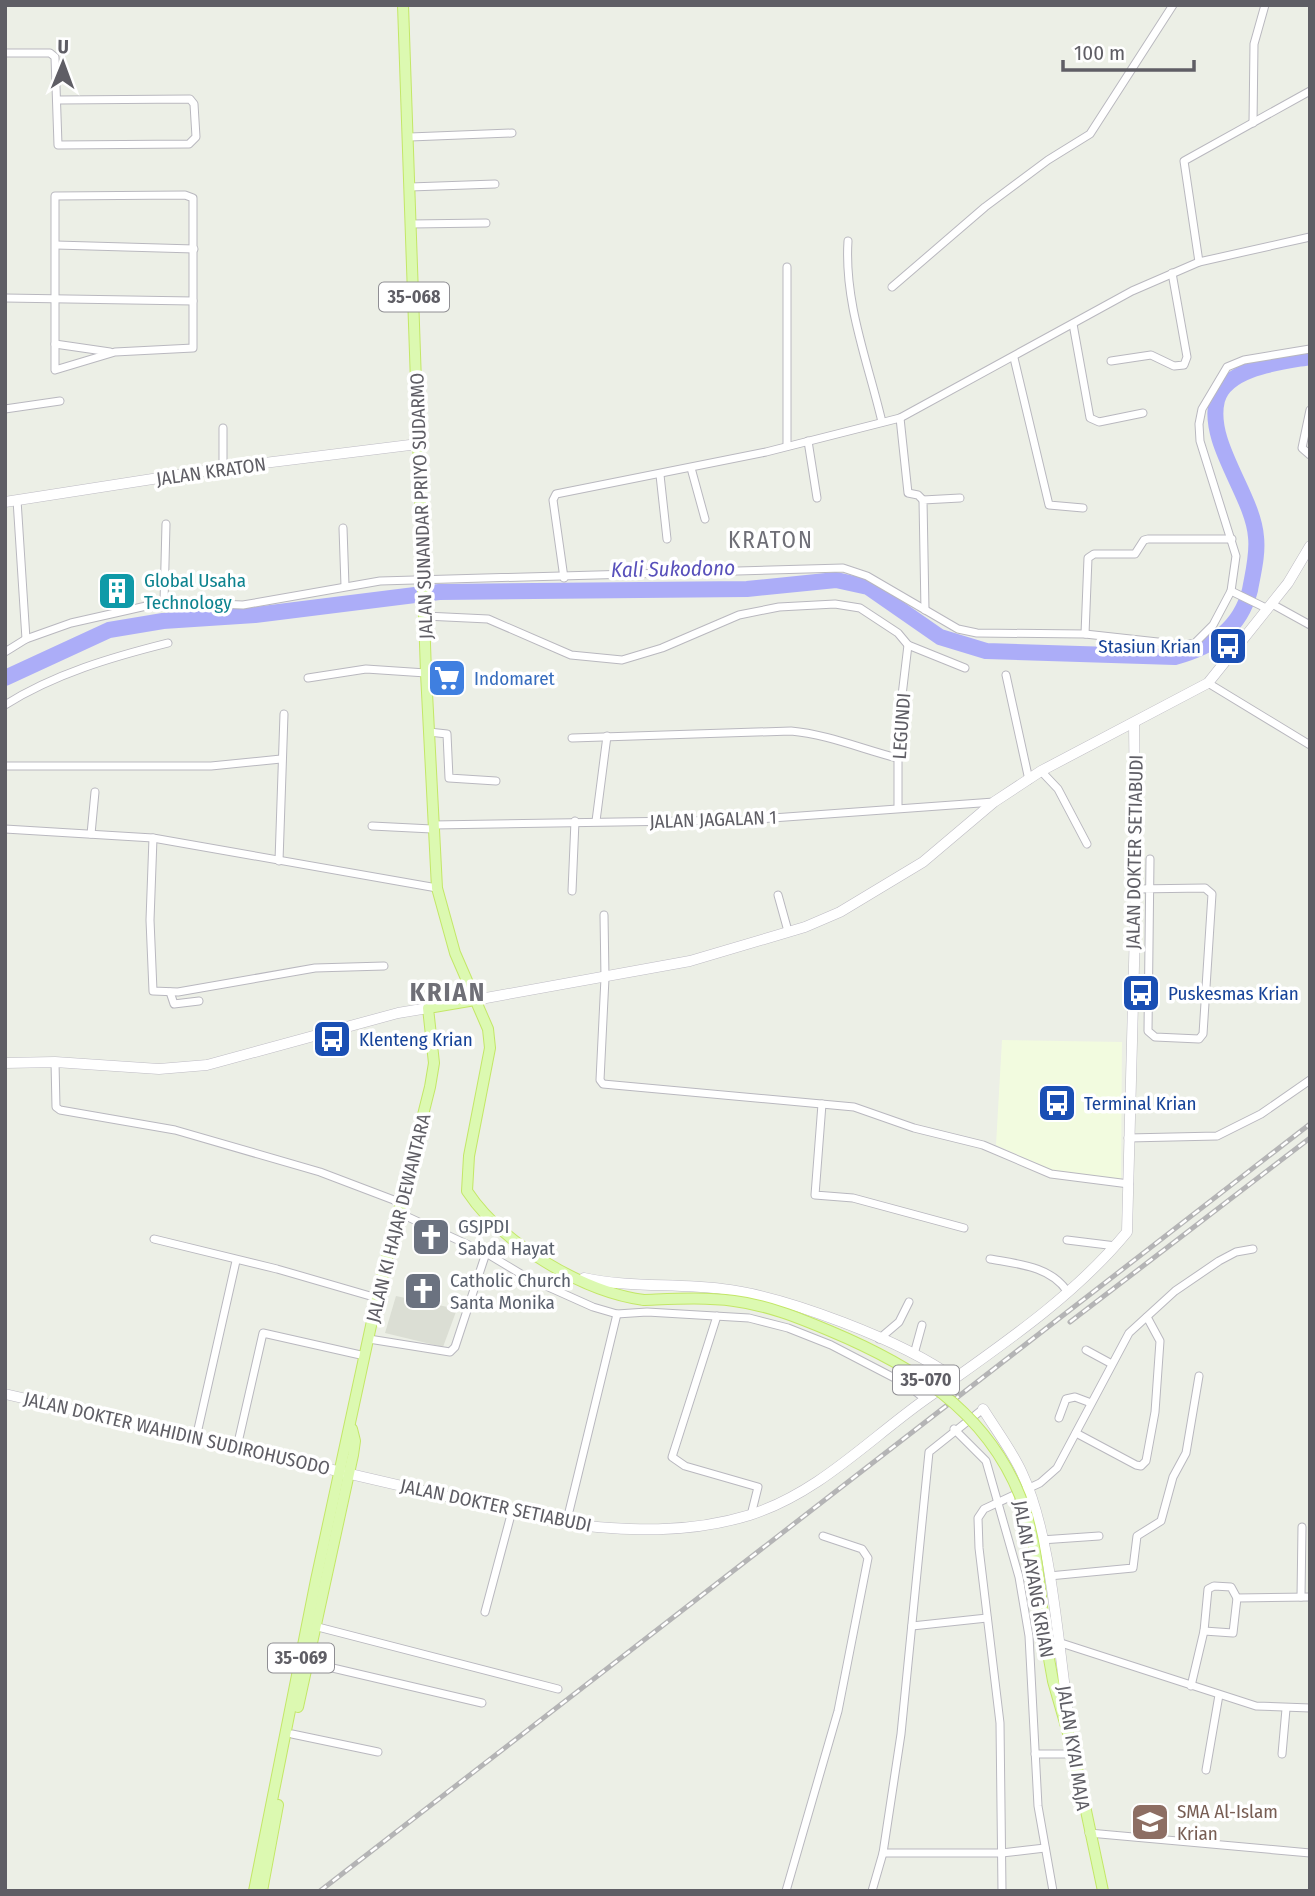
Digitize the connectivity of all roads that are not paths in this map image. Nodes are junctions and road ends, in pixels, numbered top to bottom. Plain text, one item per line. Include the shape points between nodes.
1 (403, 5) edge
2 (1173, 5) edge
3 (1264, 5) edge
4 (5, 53) edge
5 (1310, 92) edge
6 (59, 100) junction
7 (1253, 123) junction
8 (512, 133) dead end
9 (410, 138) junction
10 (495, 184) dead end
11 (410, 187) junction
12 (411, 223) junction
13 (486, 223) dead end
14 (1310, 237) edge
15 (848, 241) dead end
16 (56, 245) junction
17 (194, 249) junction
18 (1199, 262) junction
19 (787, 267) dead end
20 (1172, 273) junction
21 (892, 287) dead end
22 (5, 298) edge
23 (55, 298) junction
24 (193, 301) junction
25 (1073, 324) junction
26 (55, 344) junction
27 (1310, 349) edge
28 (115, 352) junction
29 (1014, 358) junction
30 (1111, 361) dead end
31 (60, 401) dead end
32 (5, 409) edge
33 (1310, 410) edge
34 (1143, 413) dead end
35 (900, 418) junction
36 (882, 422) junction
37 (223, 428) dead end
38 (808, 441) junction
39 (418, 444) junction
40 (787, 446) junction
41 (1310, 455) edge
42 (223, 468) junction
43 (691, 468) junction
44 (660, 475) junction
45 (817, 498) dead end
46 (960, 498) dead end
47 (17, 500) junction
48 (923, 500) junction
49 (5, 502) edge
50 (1083, 508) dead end
51 (705, 519) dead end
52 (166, 524) dead end
53 (343, 528) dead end
54 (667, 539) dead end
55 (1232, 539) junction
56 (1310, 546) edge
57 (564, 578) junction
58 (425, 585) junction
59 (345, 586) junction
60 (1233, 592) junction
61 (164, 602) junction
62 (1270, 606) junction
63 (925, 610) junction
64 (425, 613) junction
65 (1310, 625) edge
66 (1085, 634) junction
67 (26, 639) junction
68 (168, 643) dead end
69 (908, 645) junction
70 (5, 652) edge
71 (965, 668) dead end
72 (426, 673) junction
73 (1006, 675) dead end
74 (308, 678) dead end
75 (1208, 683) junction
76 (5, 705) edge
77 (284, 714) dead end
78 (1134, 723) junction
79 (429, 732) junction
80 (607, 736) junction
81 (572, 738) dead end
82 (1310, 745) edge
83 (897, 758) junction
84 (281, 759) junction
85 (7, 766) dead end
86 (1041, 771) junction
87 (1029, 780) junction
88 (496, 781) dead end
89 (95, 792) dead end
90 (994, 803) junction
91 (898, 807) junction
92 (575, 821) junction
93 (596, 821) junction
94 (372, 826) dead end
95 (432, 827) junction
96 (5, 829) edge
97 (92, 834) junction
98 (153, 838) junction
99 (1087, 844) dead end
100 (1150, 859) dead end
101 (279, 861) junction
102 (437, 888) junction
103 (1136, 889) junction
104 (1150, 889) junction
105 (572, 891) dead end
106 (778, 895) dead end
107 (604, 915) dead end
108 (788, 931) junction
109 (384, 965) dead end
110 (605, 978) junction
111 (171, 997) junction
112 (475, 1000) junction
113 (199, 1001) dead end
114 (428, 1008) junction
115 (55, 1062) junction
116 (5, 1063) edge
117 (1310, 1080) edge
118 (822, 1104) junction
119 (1128, 1138) junction
120 (1129, 1184) junction
121 (398, 1207) junction
122 (964, 1228) dead end
123 (154, 1239) dead end
124 (1067, 1240) dead end
125 (1116, 1246) junction
126 (1253, 1249) dead end
127 (486, 1253) junction
128 (990, 1259) dead end
129 (236, 1261) junction
130 (545, 1261) junction
131 (1067, 1291) junction
132 (377, 1298) junction
133 (909, 1302) dead end
134 (796, 1305) junction
135 (617, 1314) junction
136 (717, 1316) junction
137 (1147, 1317) junction
138 (790, 1323) junction
139 (922, 1325) dead end
140 (369, 1339) junction
141 (879, 1339) junction
142 (1086, 1350) dead end
143 (914, 1354) junction
144 (365, 1356) junction
145 (1110, 1363) junction
146 (1199, 1376) dead end
147 (950, 1382) junction
148 (5, 1394) edge
149 (927, 1399) junction
150 (1091, 1403) junction
151 (983, 1409) joint
152 (1059, 1418) dead end
153 (956, 1428) junction
154 (1076, 1433) junction
155 (196, 1438) junction
156 (237, 1447) junction
157 (345, 1471) junction
158 (1025, 1491) junction
159 (999, 1502) junction
160 (512, 1511) junction
161 (751, 1515) junction
162 (566, 1524) junction
163 (1302, 1527) dead end
164 (823, 1536) dead end
165 (1099, 1536) dead end
166 (1041, 1540) junction
167 (1306, 1558) edge
168 (1049, 1576) junction
169 (1301, 1597) junction
170 (1310, 1597) edge
171 (1237, 1598) junction
172 (485, 1612) dead end
173 (987, 1618) junction
174 (314, 1626) junction
175 (912, 1626) junction
176 (1204, 1632) junction
177 (1051, 1642) junction
178 (307, 1662) junction
179 (1191, 1686) junction
180 (558, 1689) dead end
181 (1219, 1695) junction
182 (482, 1703) dead end
183 (1310, 1708) edge
184 (1286, 1709) junction
185 (292, 1734) junction
186 (378, 1752) dead end
187 (1038, 1754) junction
188 (1072, 1754) junction
189 (1282, 1754) dead end
190 (1206, 1770) dead end
191 (1088, 1833) junction
192 (1045, 1848) junction
193 (883, 1853) junction
194 (1002, 1853) junction
195 (1310, 1853) edge
196 (254, 1891) edge
197 (262, 1891) edge
198 (786, 1891) edge
199 (872, 1891) edge
200 (1002, 1891) edge
201 (1053, 1891) edge
202 (1103, 1891) edge

1 - 9 main road, JALAN SUNANDAR PRIYO SUDARMO / 35-068
2 - 21 street via 1090,134 985,207
3 - 7 street via 1254,44
4 - 6 street via 50,53 55,57
5 - 7 street
6 - 6 street via 190,99 196,137 189,144 58,145
7 - 18 street via 1184,161
8 - 9 street
9 - 11 main road, JALAN SUNANDAR PRIYO SUDARMO / 35-068
10 - 11 street
11 - 12 main road, JALAN SUNANDAR PRIYO SUDARMO / 35-068
12 - 13 street
12 - 39 main road, JALAN SUNANDAR PRIYO SUDARMO / 35-068
14 - 18 street
15 - 36 street via 846,266 854,313
16 - 17 street
16 - 17 street via 57,195 184,195 193,198
16 - 23 street
17 - 24 street
18 - 20 street
19 - 40 street
20 - 25 street
20 - 30 street via 1187,357 1184,365 1174,366 1152,355
22 - 23 street
23 - 24 street
23 - 26 street
24 - 28 street via 195,344 191,349
25 - 29 street
25 - 34 street via 1090,418 1099,422
26 - 28 street
26 - 28 street via 56,370
27 - 55 street via 1244,360 1227,368 1202,409 1200,441
29 - 35 street
29 - 50 street via 1049,505
31 - 32 street
33 - 41 street via 1302,448
35 - 36 street
35 - 48 street via 908,493
36 - 38 street
37 - 42 street
38 - 40 street
38 - 45 street
39 - 42 main road, JALAN KRATON
39 - 58 main road, JALAN SUNANDAR PRIYO SUDARMO / 35-068
40 - 43 street
42 - 47 main road, JALAN KRATON
43 - 44 street
43 - 51 street
44 - 54 street
44 - 57 street via 554,496
46 - 48 street
47 - 49 main road, JALAN KRATON
47 - 67 street
48 - 63 street
52 - 61 street
53 - 59 street
55 - 60 street via 1236,556
55 - 66 street via 1148,539 1135,554 1094,554 1088,558
56 - 62 main road
57 - 58 street
57 - 63 street via 843,568 867,576
58 - 59 street
58 - 64 main road, JALAN SUNANDAR PRIYO SUDARMO / 35-068
59 - 61 street via 243,605
60 - 62 street
60 - 66 street via 1213,625 1195,643
61 - 67 street via 71,623
62 - 65 street
62 - 75 main road
63 - 66 street via 958,629 977,633
64 - 69 street via 488,619 572,655 622,660 739,615 835,604 860,608
64 - 72 main road, JALAN SUNANDAR PRIYO SUDARMO / 35-068
67 - 70 street
68 - 76 street via 63,676
69 - 71 street
69 - 83 street, LEGUNDI
72 - 74 street via 366,669
72 - 79 main road, JALAN SUNANDAR PRIYO SUDARMO / 35-068
73 - 87 street
75 - 78 main road
75 - 82 street
77 - 84 street
78 - 86 main road
78 - 103 main road, JALAN DOKTER SETIABUDI
79 - 88 street via 447,734 449,778
79 - 95 main road, JALAN SUNANDAR PRIYO SUDARMO / 35-068
80 - 81 street
80 - 83 street via 791,731
80 - 93 street
83 - 91 street, LEGUNDI
84 - 85 street via 198,767
84 - 101 street
86 - 87 main road
86 - 99 street via 1058,789
87 - 90 main road
89 - 97 street
90 - 91 street, JALAN JAGALAN 1
90 - 108 main road via 895,880 840,912
91 - 93 street, JALAN JAGALAN 1 via 743,820
92 - 93 street, JALAN JAGALAN 1
92 - 95 street, JALAN JAGALAN 1
92 - 105 street
94 - 95 street, JALAN JAGALAN 1
95 - 102 main road, JALAN SUNANDAR PRIYO SUDARMO / 35-068
96 - 97 street
97 - 98 street
98 - 101 street
98 - 111 street via 152,989
100 - 104 street
101 - 102 street
102 - 112 main road, JALAN SUNANDAR PRIYO SUDARMO / 35-068 via 448,934
103 - 104 street
103 - 119 main road, JALAN DOKTER SETIABUDI
104 - 104 street via 1149,1031 1155,1037 1199,1039 1203,1034 1212,894 1205,888
106 - 108 street
107 - 110 street
108 - 110 main road via 690,961
109 - 111 street via 315,968
110 - 112 main road
110 - 118 street via 603,1084
111 - 113 street via 174,1004
112 - 114 main road
112 - 130 main road, 35-070 via 488,1029 490,1053 469,1156 467,1191 486,1216
114 - 115 main road via 207,1065 159,1069
114 - 121 main road, JALAN KI HAJAR DEWANTARA / 35-069 via 432,1075
115 - 116 main road
115 - 121 street via 55,1107 60,1110 175,1130 320,1172
117 - 119 street via 1261,1114 1217,1136
118 - 120 street via 854,1107 983,1145 1051,1174
118 - 122 street via 815,1195 853,1198
119 - 120 main road, JALAN DOKTER SETIABUDI
120 - 125 main road, JALAN DOKTER SETIABUDI via 1127,1232
121 - 127 street
121 - 132 main road, JALAN KI HAJAR DEWANTARA / 35-069
123 - 129 street
124 - 125 street
125 - 131 main road, JALAN DOKTER SETIABUDI
126 - 137 street via 1219,1261
127 - 135 street via 526,1277
127 - 140 street via 453,1350 444,1353
128 - 131 street via 1033,1266 1059,1279
129 - 132 street
129 - 155 street
130 - 134 main road via 599,1282 721,1289
130 - 177 main road, JALAN LAYANG KRIAN / 35-070, bridge via 577,1281 644,1300 734,1301 781,1312 872,1348 939,1388 984,1436 1021,1498
131 - 147 main road, JALAN DOKTER SETIABUDI
132 - 140 main road, JALAN KI HAJAR DEWANTARA / 35-069
133 - 141 street via 899,1322
134 - 138 street
134 - 141 main road
135 - 136 street
135 - 162 street
136 - 138 street
136 - 161 street via 672,1457 685,1466 754,1484 759,1492
137 - 145 street via 1129,1333
137 - 154 street via 1160,1341 1146,1461 1136,1465
138 - 149 street
139 - 143 street
140 - 144 main road, JALAN KI HAJAR DEWANTARA / 35-069
141 - 143 main road
142 - 145 street
143 - 147 main road
144 - 156 street via 262,1333
144 - 157 main road, JALAN KI HAJAR DEWANTARA / 35-069 via 351,1426 355,1441
145 - 150 street
146 - 168 street via 1186,1453 1172,1480 1161,1521 1137,1536 1133,1568
147 - 149 main road, JALAN DOKTER SETIABUDI, bridge
148 - 155 main road, JALAN DOKTER WAHIDIN SUDIROHUSODO
149 - 161 main road, JALAN DOKTER SETIABUDI via 827,1477
150 - 152 street via 1076,1397 1066,1399
150 - 154 street
151 - 153 street
151 - 158 main road via 1022,1472
153 - 159 street via 986,1461
153 - 175 street via 929,1452
154 - 158 street via 1057,1468
155 - 156 main road, JALAN DOKTER WAHIDIN SUDIROHUSODO
156 - 157 main road, JALAN DOKTER WAHIDIN SUDIROHUSODO
157 - 160 main road, JALAN DOKTER SETIABUDI
157 - 174 main road, JALAN KI HAJAR DEWANTARA / 35-069
157 - 196 main road, JALAN KI HAJAR DEWANTARA / 35-069 via 316,1580
158 - 159 street, bridge
158 - 166 main road
159 - 173 street via 984,1508 978,1518
159 - 187 street via 1029,1636
160 - 162 main road, JALAN DOKTER SETIABUDI
160 - 172 street
161 - 162 main road, JALAN DOKTER SETIABUDI via 684,1530
163 - 167 street
164 - 198 street via 862,1549 868,1558 838,1712
165 - 166 street
166 - 168 main road
167 - 169 street
168 - 177 main road
169 - 170 street
169 - 171 street
171 - 176 street via 1233,1633
171 - 176 street via 1231,1587 1210,1587
173 - 175 street
173 - 194 street via 1000,1723
174 - 178 main road, JALAN KI HAJAR DEWANTARA / 35-069
174 - 180 street
175 - 193 street
176 - 179 street
177 - 179 street
177 - 188 main road, JALAN LAYANG KRIAN / 35-070 via 1052,1681
178 - 182 street
178 - 185 main road, JALAN KI HAJAR DEWANTARA / 35-069
179 - 181 street
181 - 184 street
181 - 190 street
183 - 184 street
184 - 189 street
185 - 186 street
185 - 197 main road, JALAN KI HAJAR DEWANTARA / 35-069
187 - 188 street
187 - 192 street
188 - 191 main road, JALAN KYAI MAJA / 35-070
191 - 195 street
191 - 202 main road, JALAN KYAI MAJA / 35-070
192 - 194 street
192 - 201 street
193 - 194 street
193 - 199 street
194 - 200 street

